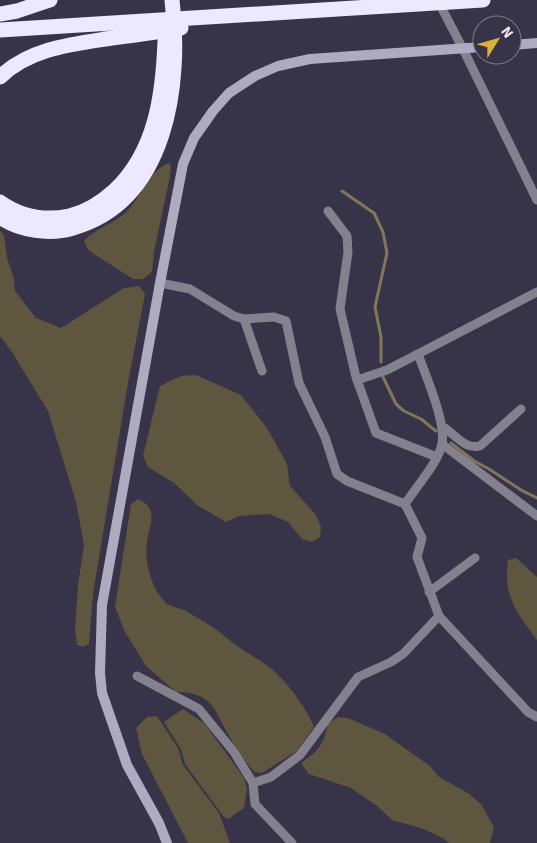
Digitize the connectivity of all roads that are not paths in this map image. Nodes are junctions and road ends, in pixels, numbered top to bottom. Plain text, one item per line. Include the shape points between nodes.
1 (50, 0) edge
2 (162, 0) edge
3 (172, 0) edge
4 (437, 0) edge
5 (483, 0) edge
6 (299, 12) junction
7 (0, 14) edge
8 (0, 30) edge
9 (170, 40) junction
10 (537, 42) edge
11 (522, 44) edge
12 (472, 48) edge
13 (463, 49) junction
14 (0, 77) edge
15 (537, 200) edge
16 (0, 202) edge
17 (328, 211) dead end
18 (0, 217) edge
19 (160, 283) junction
20 (537, 292) edge
21 (244, 319) junction
22 (418, 354) junction
23 (262, 371) dead end
24 (357, 380) junction
25 (521, 409) dead end
26 (443, 427) junction
27 (442, 444) junction
28 (437, 457) junction
29 (405, 504) junction
30 (537, 516) edge
31 (475, 558) dead end
32 (429, 592) junction
33 (439, 616) junction
34 (138, 676) dead end
35 (537, 717) edge
36 (253, 783) junction
37 (167, 843) edge
38 (292, 843) edge

1 - 7 highway
2 - 9 highway
3 - 9 highway
4 - 13 street
5 - 6 highway
6 - 8 highway
6 - 14 highway via 60,47 28,58
9 - 16 highway via 162,91 150,136 142,154 107,198 92,208 59,218 28,216
9 - 18 highway via 174,81 162,138 148,167 129,193 94,220 68,230 28,229
10 - 11 street
12 - 13 street
13 - 15 street
13 - 19 street via 310,59 278,66 237,87 213,111 194,138 183,164
17 - 24 street via 347,236 348,252 340,309
19 - 21 street via 190,289
19 - 37 street via 102,605 100,673 102,693 127,765
20 - 22 street
21 - 23 street
21 - 29 street via 274,317 286,321 299,383 337,474
22 - 24 street via 387,370
22 - 26 street
24 - 28 street via 376,433
25 - 26 street via 480,446 473,448
26 - 27 street
27 - 28 street
27 - 30 street
28 - 29 street
29 - 32 street via 422,538 417,557
31 - 32 street
32 - 33 street
33 - 35 street via 528,712
33 - 36 street via 403,654 358,676 300,755 271,777
34 - 36 street via 199,709 234,752
36 - 38 street via 255,804

